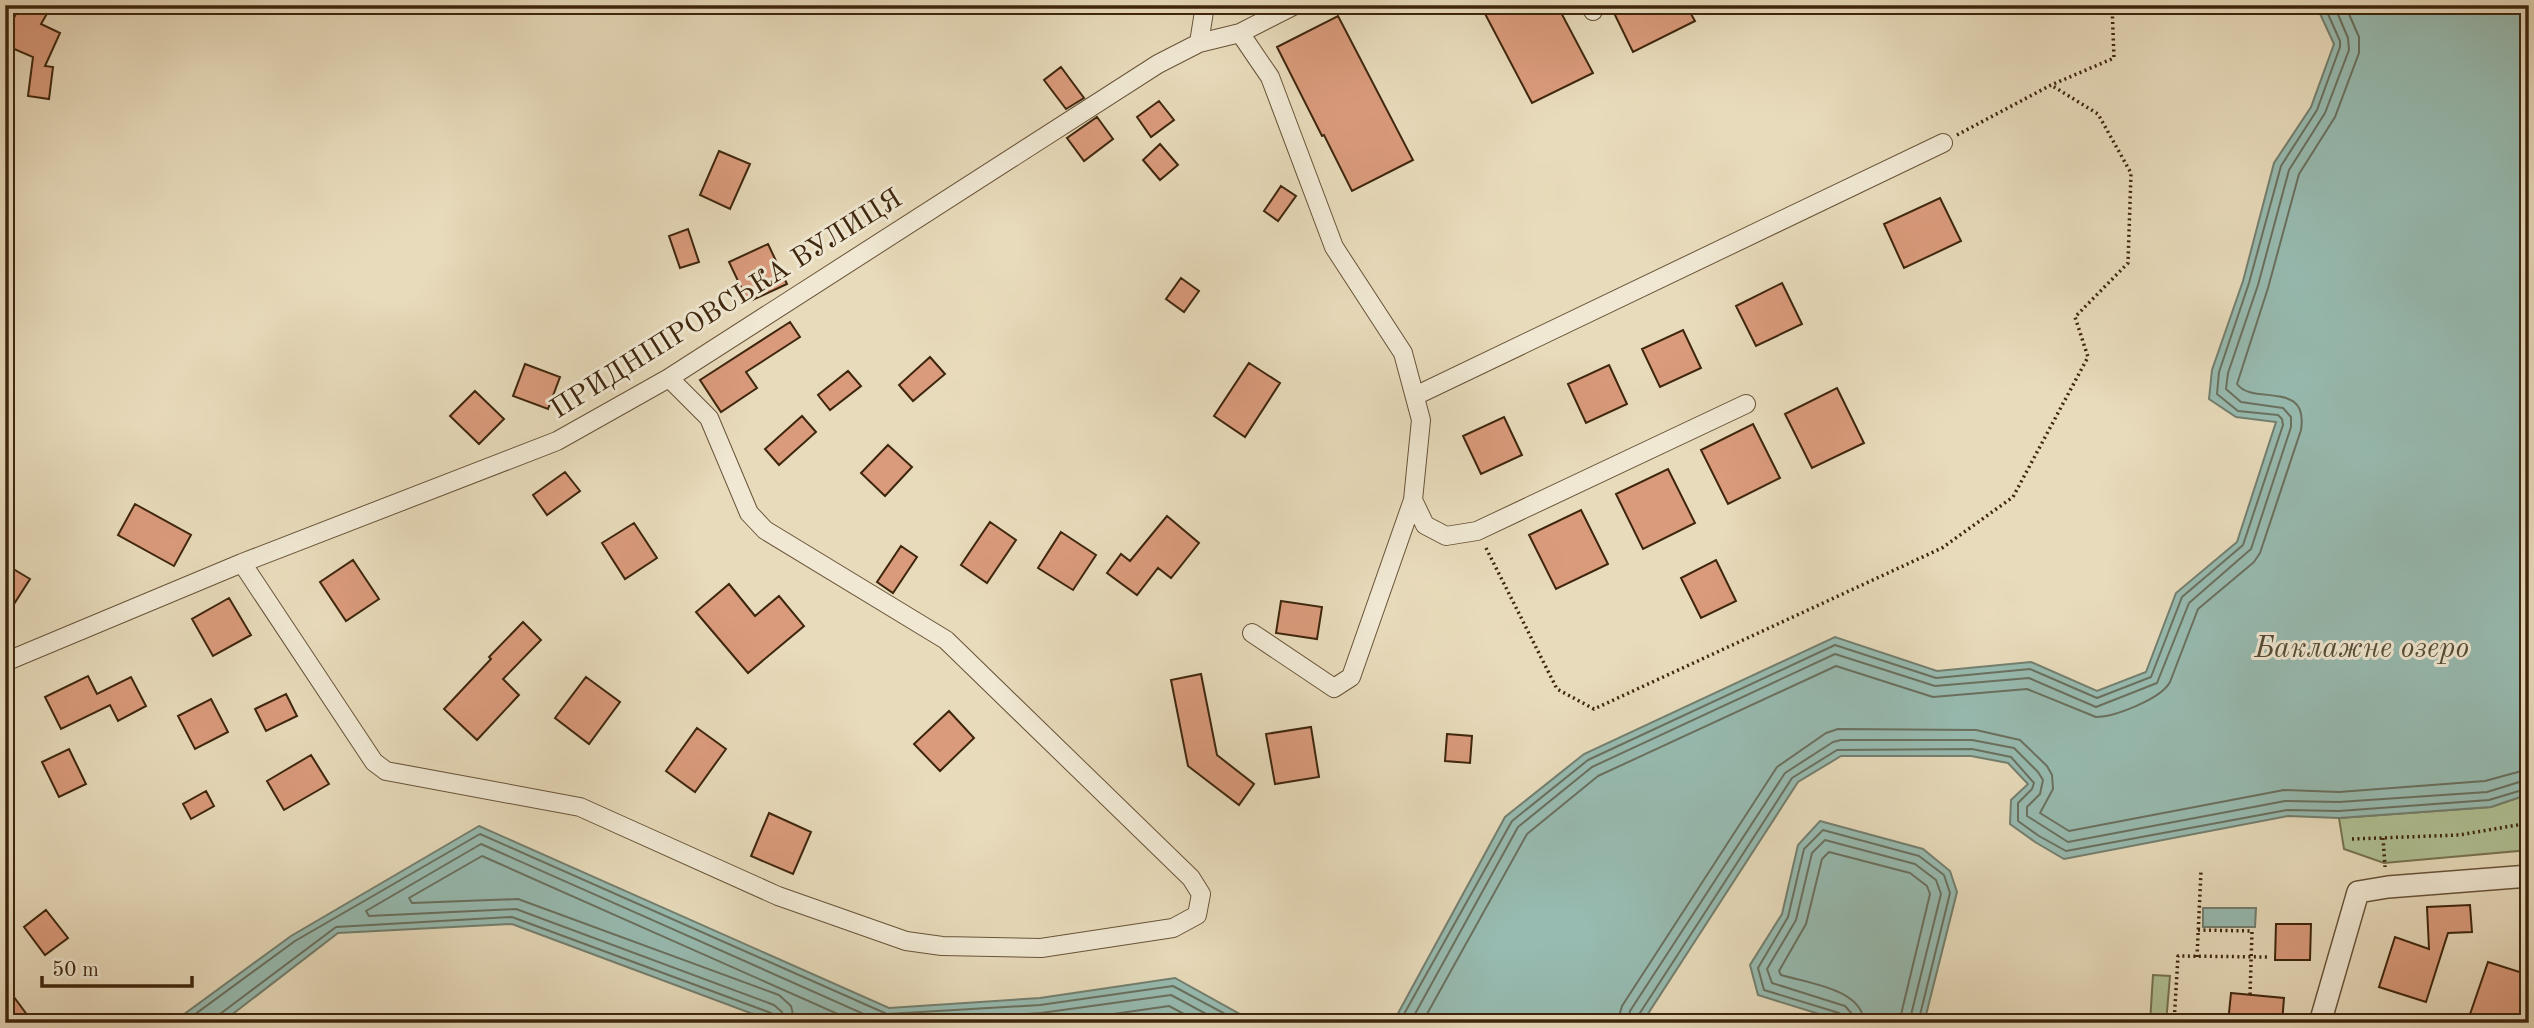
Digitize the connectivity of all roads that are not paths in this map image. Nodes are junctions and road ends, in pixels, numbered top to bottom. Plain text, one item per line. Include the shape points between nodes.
1 (1205, 5) edge
2 (1295, 5) edge
3 (1240, 33) junction
4 (1199, 43) junction
5 (1943, 143) road end
6 (669, 378) junction
7 (1415, 396) junction
8 (1746, 404) dead end
9 (1413, 500) junction
10 (242, 563) junction
11 (1252, 633) dead end
12 (5, 662) edge
13 (2529, 876) edge
14 (2320, 1023) edge

1 - 4 street
2 - 3 street, ПРИДНІПРОВСЬКА ВУЛИЦЯ
3 - 4 street, ПРИДНІПРОВСЬКА ВУЛИЦЯ
3 - 7 street via 1270,77 1334,247 1403,353
4 - 6 street, ПРИДНІПРОВСЬКА ВУЛИЦЯ via 1158,64
5 - 7 street
6 - 10 street, ПРИДНІПРОВСЬКА ВУЛИЦЯ via 558,441
6 - 10 street via 709,418 748,513 765,530 946,640 1191,878 1201,894 1197,915 1173,928 1041,948 906,941 778,896 580,807 386,771 374,762
7 - 9 street via 1421,420
8 - 9 street via 1477,531 1446,536 1425,525
9 - 11 street via 1351,677 1334,688
10 - 12 street, ПРИДНІПРОВСЬКА ВУЛИЦЯ
13 - 14 street via 2358,892

